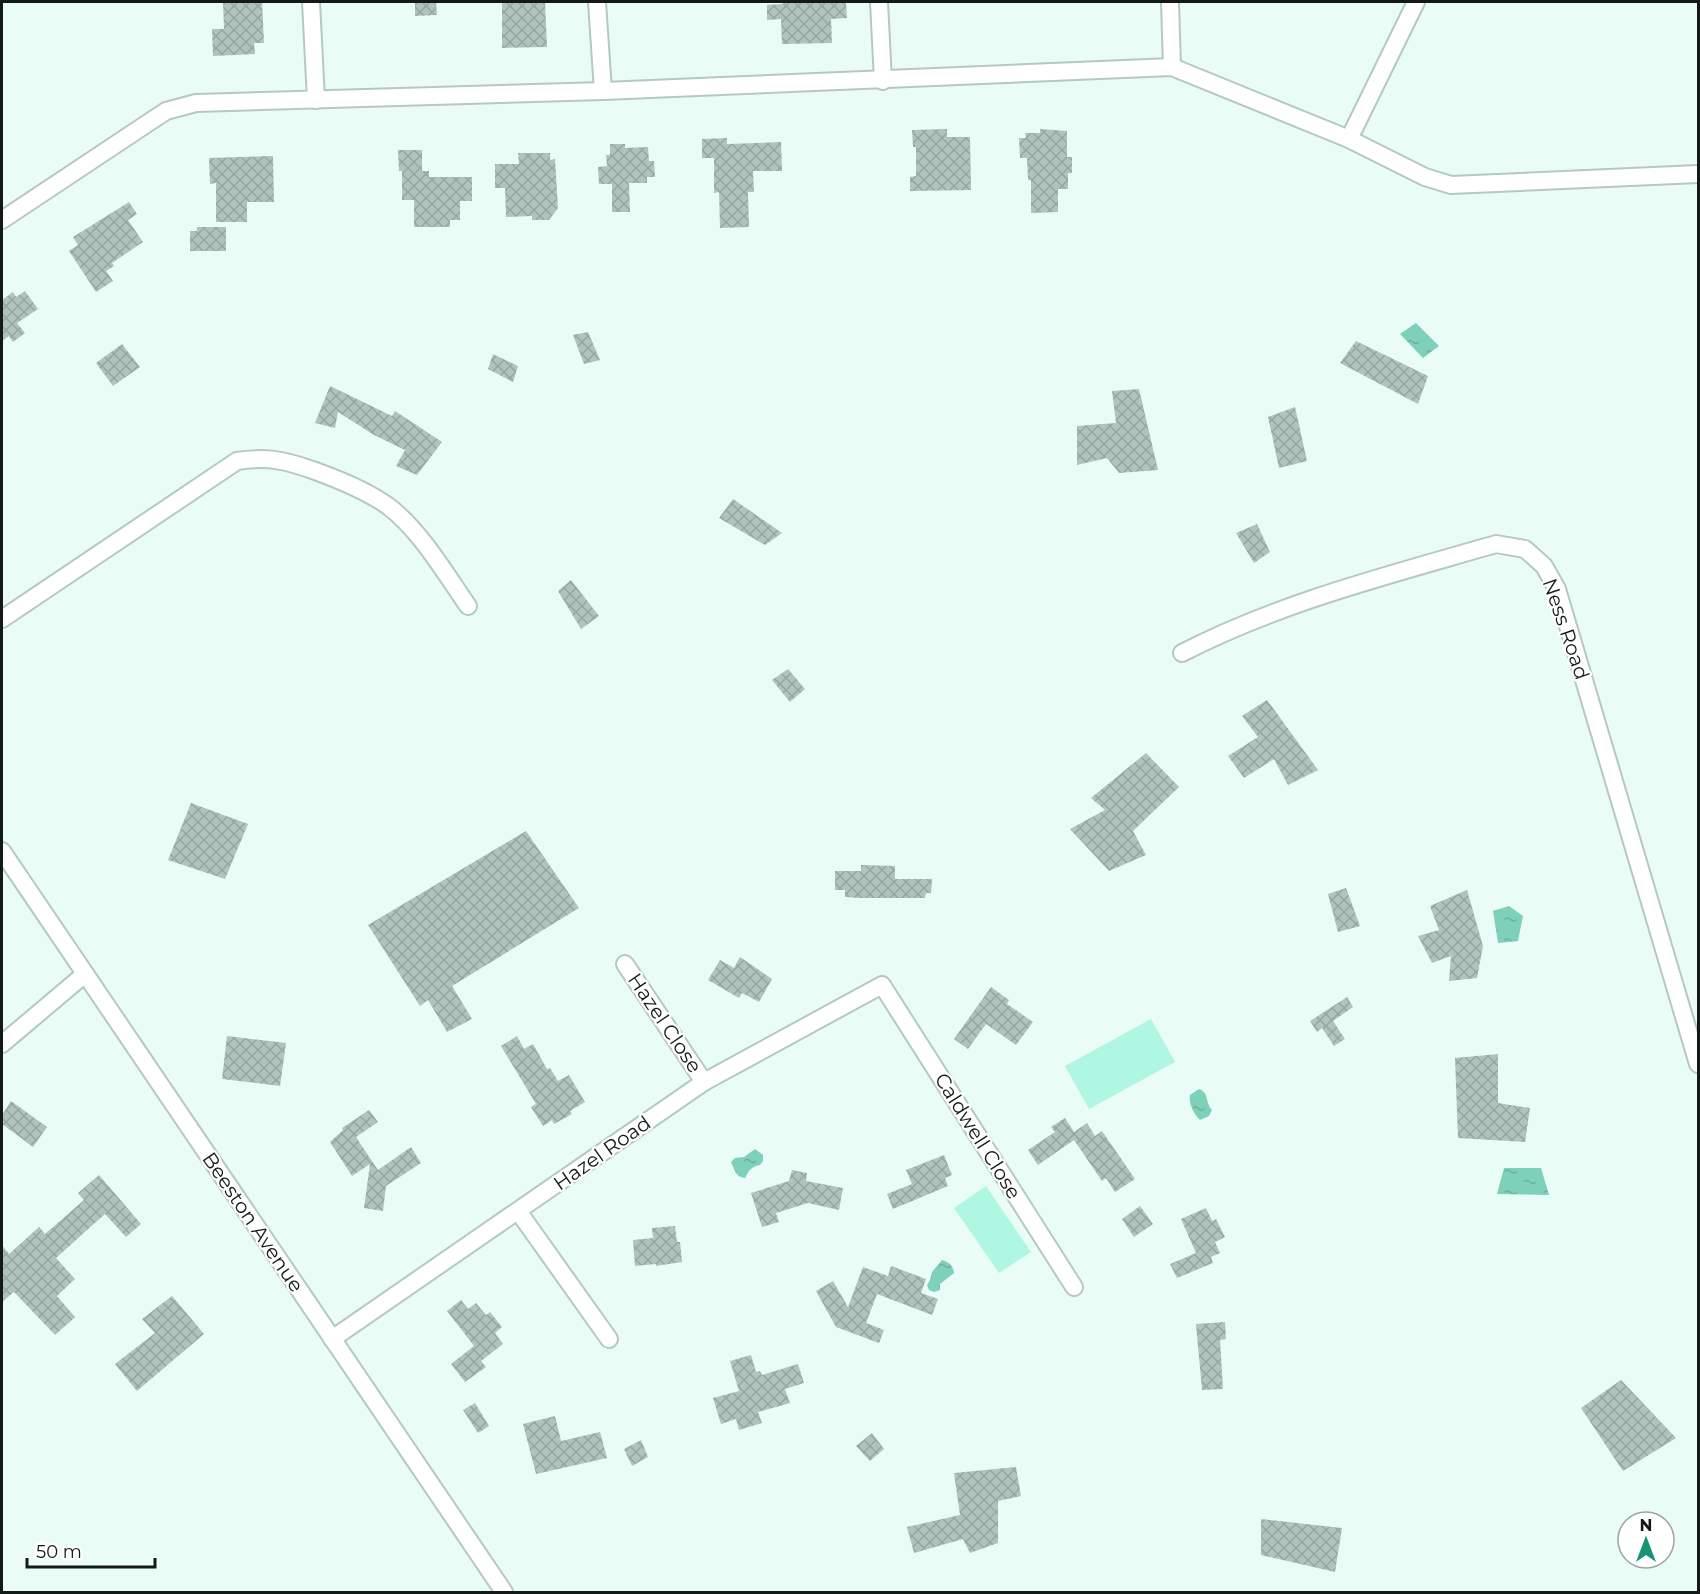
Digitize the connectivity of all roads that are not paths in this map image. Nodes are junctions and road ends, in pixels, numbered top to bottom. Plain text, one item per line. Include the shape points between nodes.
1 (311, 2) edge
2 (597, 2) edge
3 (879, 2) edge
4 (1170, 2) edge
5 (1416, 2) edge
6 (1172, 67) junction
7 (883, 81) junction
8 (603, 91) junction
9 (316, 100) junction
10 (1349, 139) junction
11 (1698, 174) edge
12 (2, 220) edge
13 (468, 606) dead end
14 (2, 619) edge
15 (1182, 653) dead end
16 (2, 851) edge
17 (625, 964) dead end
18 (85, 974) junction
19 (882, 985) joint
20 (2, 1044) edge
21 (1698, 1064) edge
22 (704, 1082) junction
23 (518, 1211) junction
24 (1074, 1287) dead end
25 (332, 1339) junction
26 (609, 1339) dead end
27 (504, 1593) edge

1 - 9 street
2 - 8 street
3 - 7 street
4 - 6 street
5 - 10 street
6 - 7 street
6 - 10 street
7 - 8 street
8 - 9 street
9 - 12 street via 196,103 166,111
10 - 11 street via 1425,177 1451,185
13 - 14 street via 418,537 389,507 360,489 323,474 286,461 259,458 237,461
15 - 21 street, Ness Road via 1223,632 1321,594 1496,544 1525,549 1544,566 1557,589
16 - 18 street, Beeston Avenue
17 - 22 street, Hazel Close
18 - 20 street
18 - 25 street, Beeston Avenue
19 - 22 street, Hazel Road
19 - 24 street, Caldwell Close
22 - 23 street, Hazel Road
23 - 25 street, Hazel Road
23 - 26 street
25 - 27 street, Beeston Avenue

